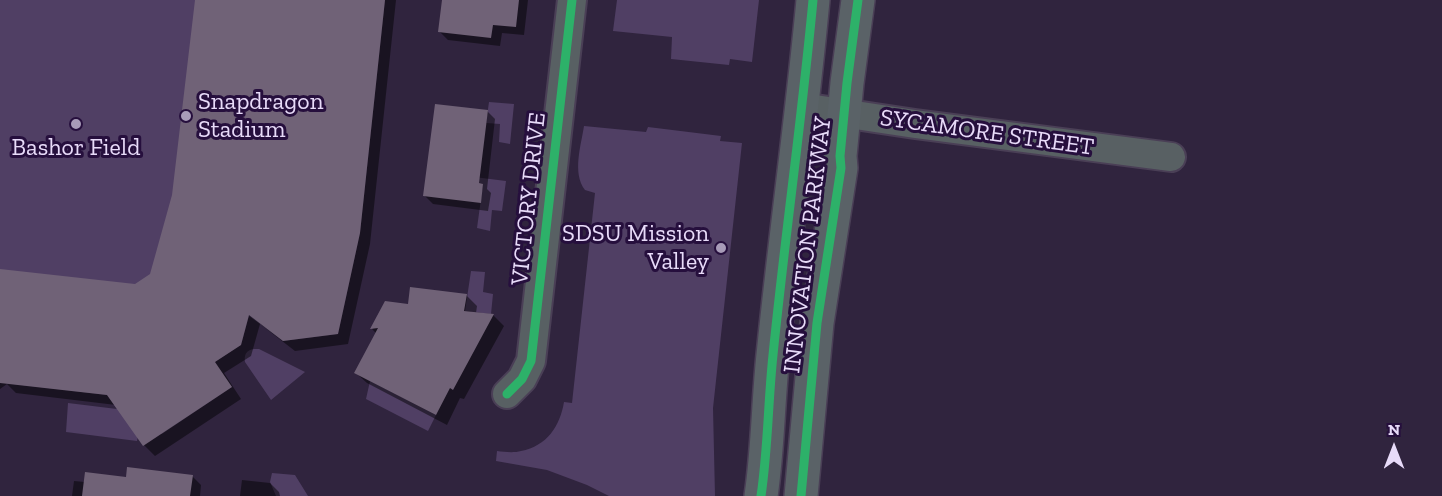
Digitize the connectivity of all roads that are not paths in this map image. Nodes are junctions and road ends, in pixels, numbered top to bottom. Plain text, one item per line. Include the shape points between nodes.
1 (572, 0) edge
2 (813, 0) edge
3 (858, 0) edge
4 (802, 107) junction
5 (844, 113) junction
6 (1171, 157) dead end
7 (507, 394) dead end
8 (761, 496) edge
9 (801, 496) edge

1 - 7 street, VICTORY DRIVE via 531,361 522,380
2 - 4 main road, INNOVATION PARKWAY
3 - 5 main road, INNOVATION PARKWAY
4 - 5 street, SYCAMORE STREET
4 - 8 main road, INNOVATION PARKWAY via 774,344
5 - 6 street, SYCAMORE STREET
5 - 9 main road, INNOVATION PARKWAY via 841,168 817,323

